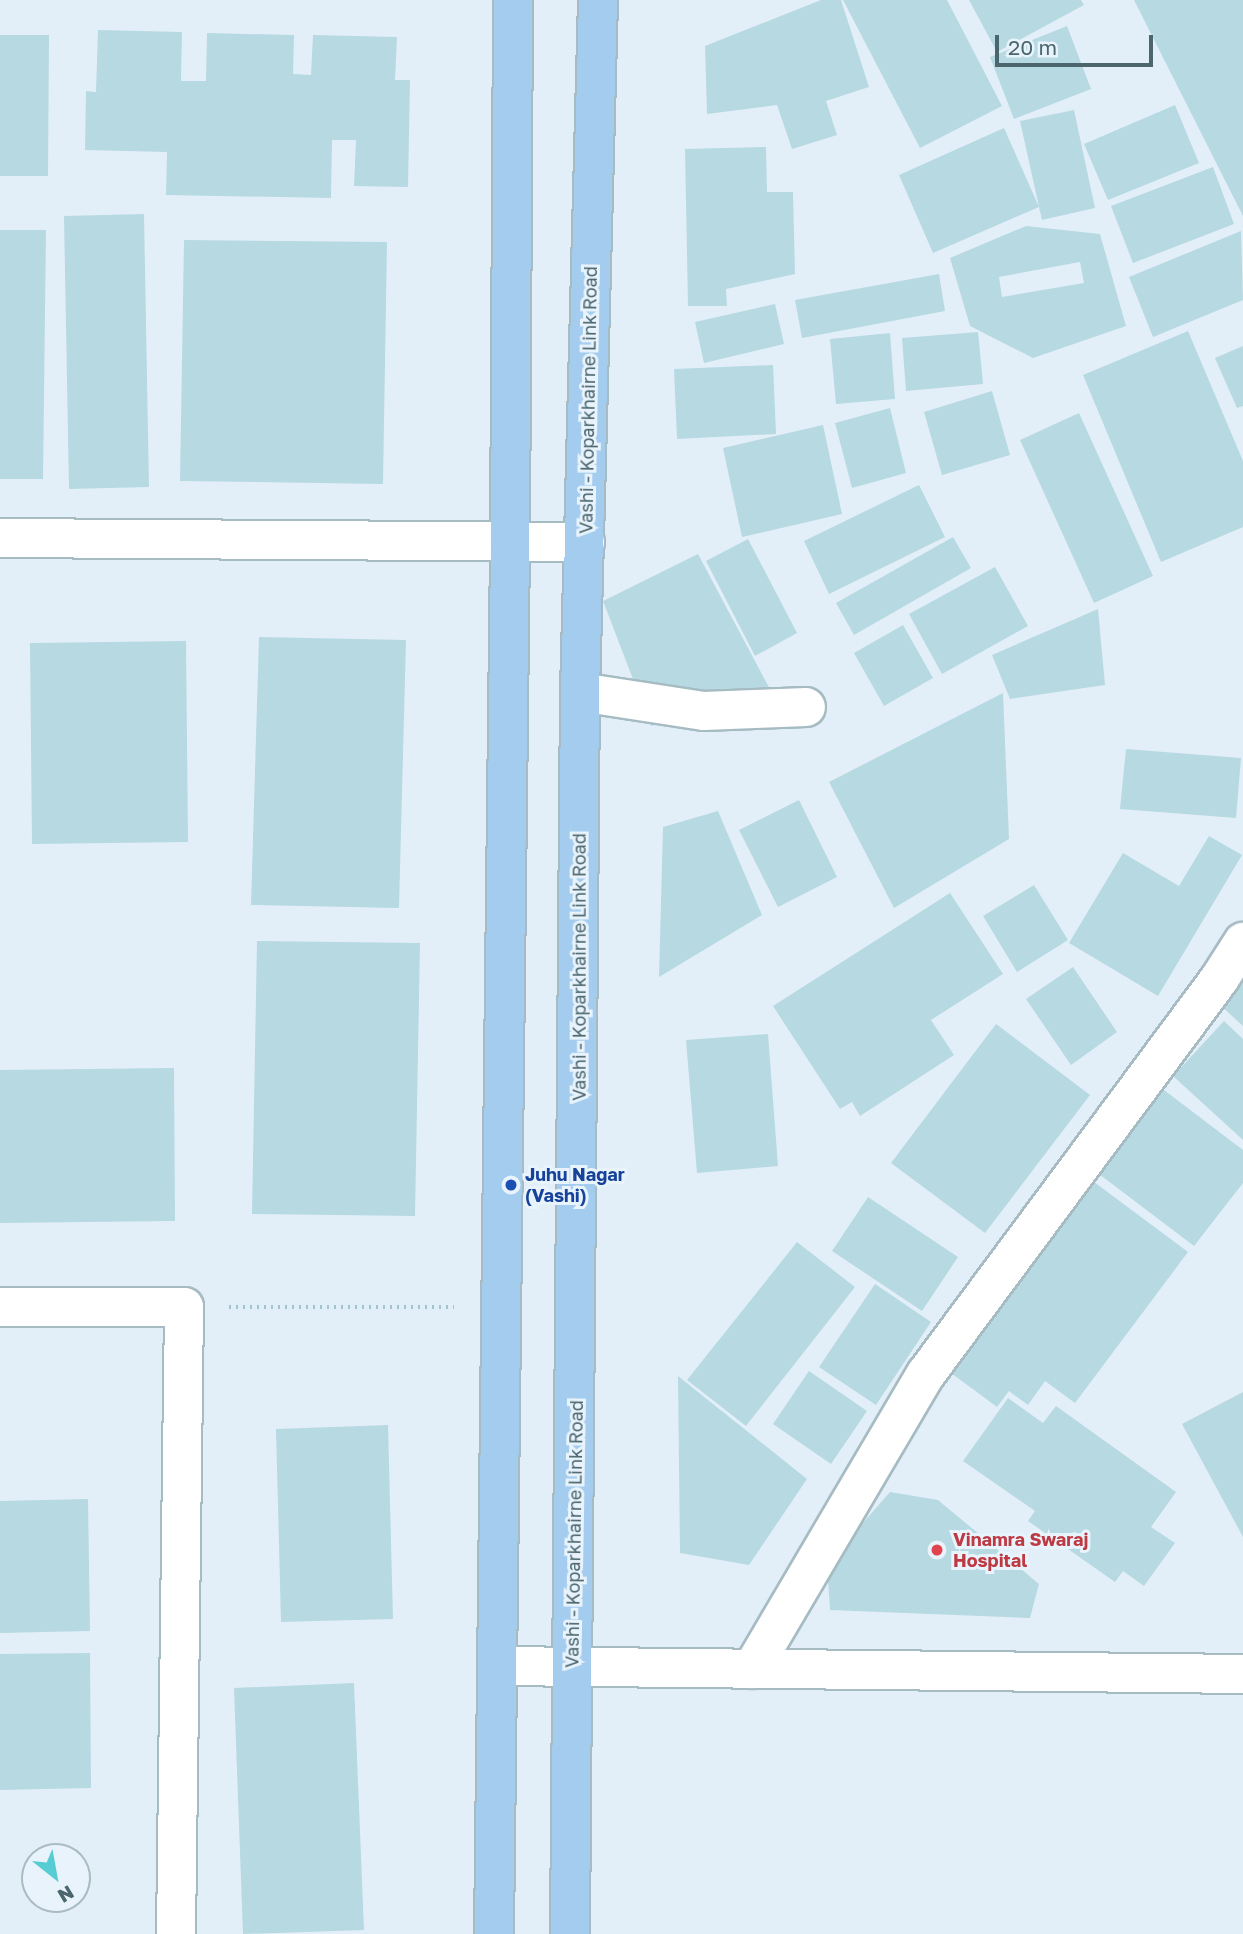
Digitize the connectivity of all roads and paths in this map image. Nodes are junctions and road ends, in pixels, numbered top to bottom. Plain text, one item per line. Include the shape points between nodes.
1 (513, 0) edge
2 (598, 0) edge
3 (0, 538) edge
4 (510, 541) junction
5 (585, 542) junction
6 (580, 692) junction
7 (806, 707) dead end
8 (1243, 942) edge
9 (0, 1307) edge
10 (216, 1307) dead end
11 (501, 1307) junction
12 (497, 1666) junction
13 (573, 1667) junction
14 (752, 1669) junction
15 (1243, 1674) edge
16 (176, 1934) edge
17 (494, 1934) edge
18 (569, 1934) edge

1 - 4 main road
2 - 5 main road, Vashi - Koparkhairne Link Road
3 - 4 street
4 - 5 street
4 - 11 main road
5 - 6 main road, Vashi - Koparkhairne Link Road
6 - 7 street via 704,711
6 - 13 main road, Vashi - Koparkhairne Link Road
8 - 14 street via 926,1374
9 - 16 street via 184,1307
10 - 11 path
11 - 12 main road
12 - 13 street
12 - 17 main road
13 - 14 street
13 - 18 main road, Vashi - Koparkhairne Link Road
14 - 15 street

